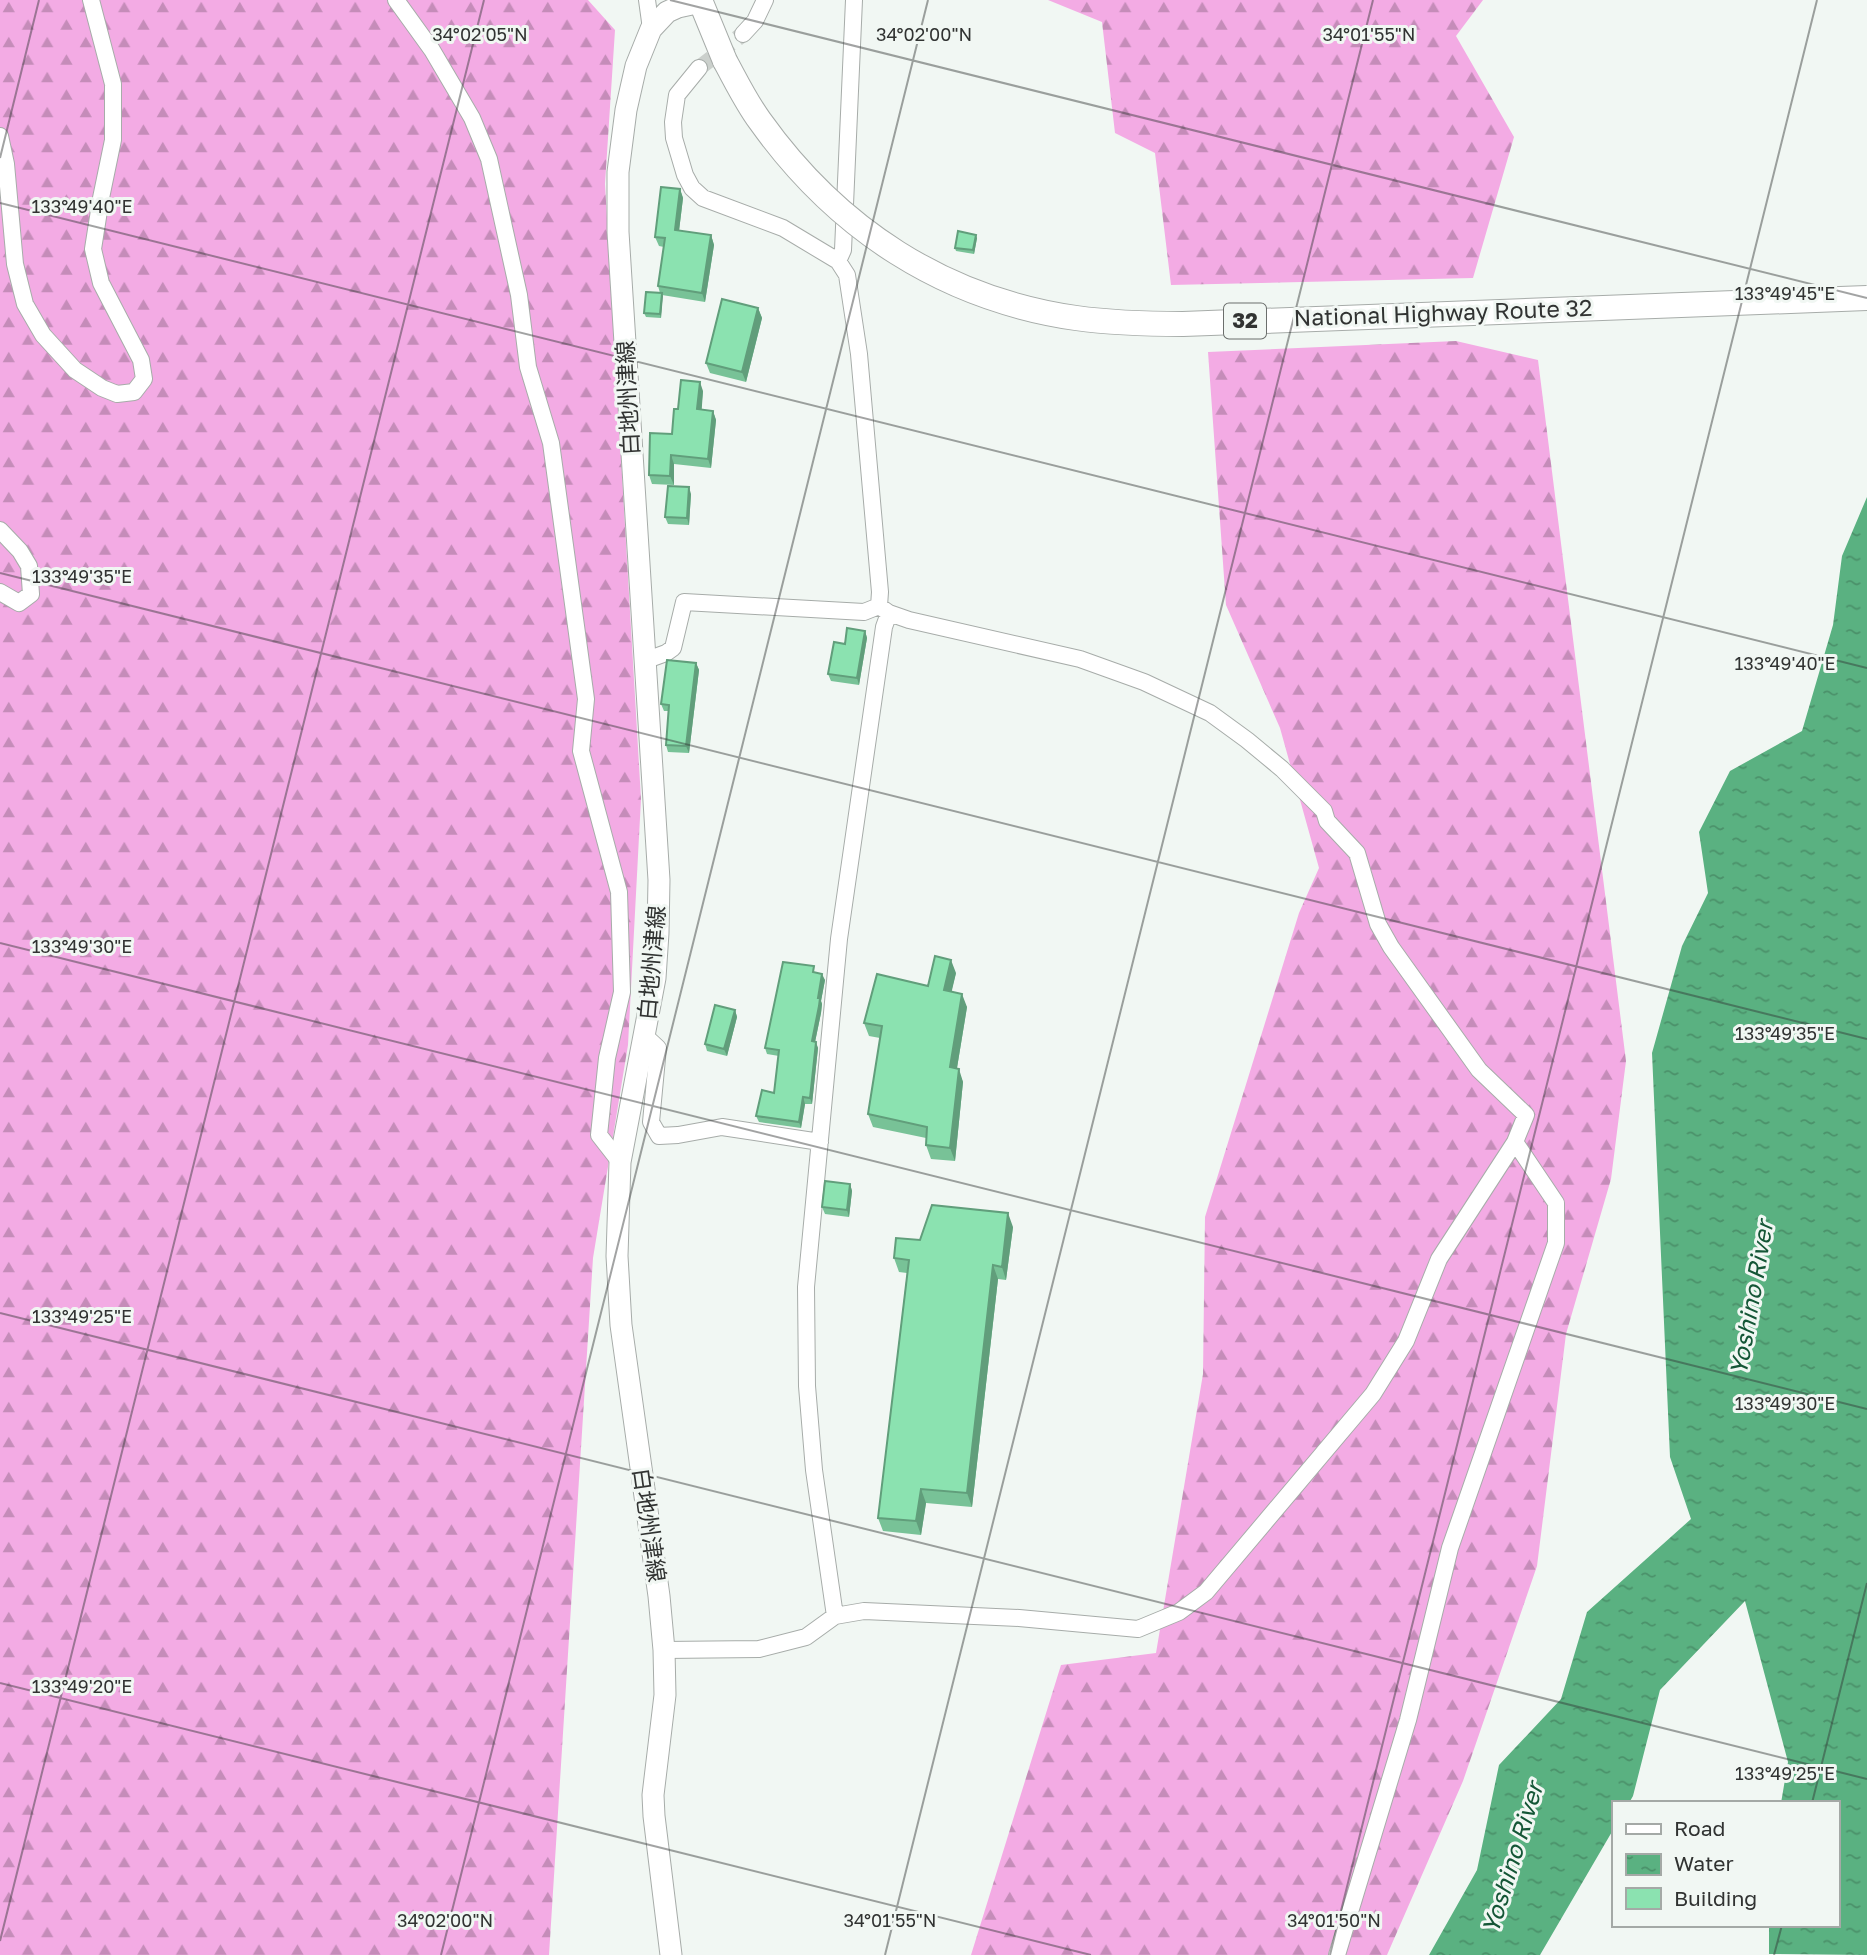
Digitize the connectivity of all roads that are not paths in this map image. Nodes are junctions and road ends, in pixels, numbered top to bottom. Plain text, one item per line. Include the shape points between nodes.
1 (91, 0) edge
2 (396, 0) edge
3 (647, 0) edge
4 (765, 0) edge
5 (854, 0) edge
6 (701, 1) edge
7 (651, 29) junction
8 (743, 34) tunnel mouth
9 (699, 68) tunnel mouth
10 (0, 136) edge
11 (838, 261) junction
12 (1867, 298) edge
13 (0, 530) edge
14 (0, 592) edge
15 (884, 609) junction
16 (644, 661) junction
17 (645, 1036) junction
18 (820, 1142) junction
19 (1515, 1142) junction
20 (621, 1162) junction
21 (835, 1616) junction
22 (664, 1650) junction
23 (671, 1955) edge
24 (1337, 1955) edge

1 - 10 street via 113,84 113,140 93,249 101,283 141,360 144,379 134,392 117,394 75,370 43,335 25,304 15,264
2 - 20 street via 472,118 489,159 519,295 528,367 551,443 586,699 580,751 619,892 622,992 607,1058 599,1135
3 - 7 street
4 - 8 street
5 - 11 street via 843,250
6 - 7 main road, 白地州津線 via 667,12
6 - 12 highway, National Highway Route 32 / 32, bridge via 725,61 765,128 805,177 848,218 912,263 954,284 1034,310 1121,323 1183,324
7 - 16 main road, 白地州津線 via 636,66 618,172
9 - 11 street via 677,95 673,122 692,188 703,198 783,228
11 - 15 street via 847,275 859,354
13 - 14 street via 29,566 32,594 19,603
15 - 16 street via 864,612 684,602 673,648
15 - 18 street via 839,939
15 - 19 street via 909,620 1080,659 1144,682 1210,713 1282,769 1357,853 1378,924 1391,947 1479,1070 1526,1115
16 - 17 main road, 白地州津線 via 659,880 655,978
17 - 18 street via 658,1048 651,1122 659,1136 722,1127
17 - 20 main road, 白地州津線
18 - 21 street via 806,1287 807,1386
19 - 21 street via 1439,1259 1406,1341 1373,1394 1206,1592 1179,1612 1138,1629 864,1611
19 - 24 street via 1556,1203 1556,1243 1450,1548 1408,1720
20 - 22 main road, 白地州津線 via 617,1256 621,1325
21 - 22 street via 806,1637 759,1649
22 - 23 main road, 白地州津線 via 665,1695 654,1805

